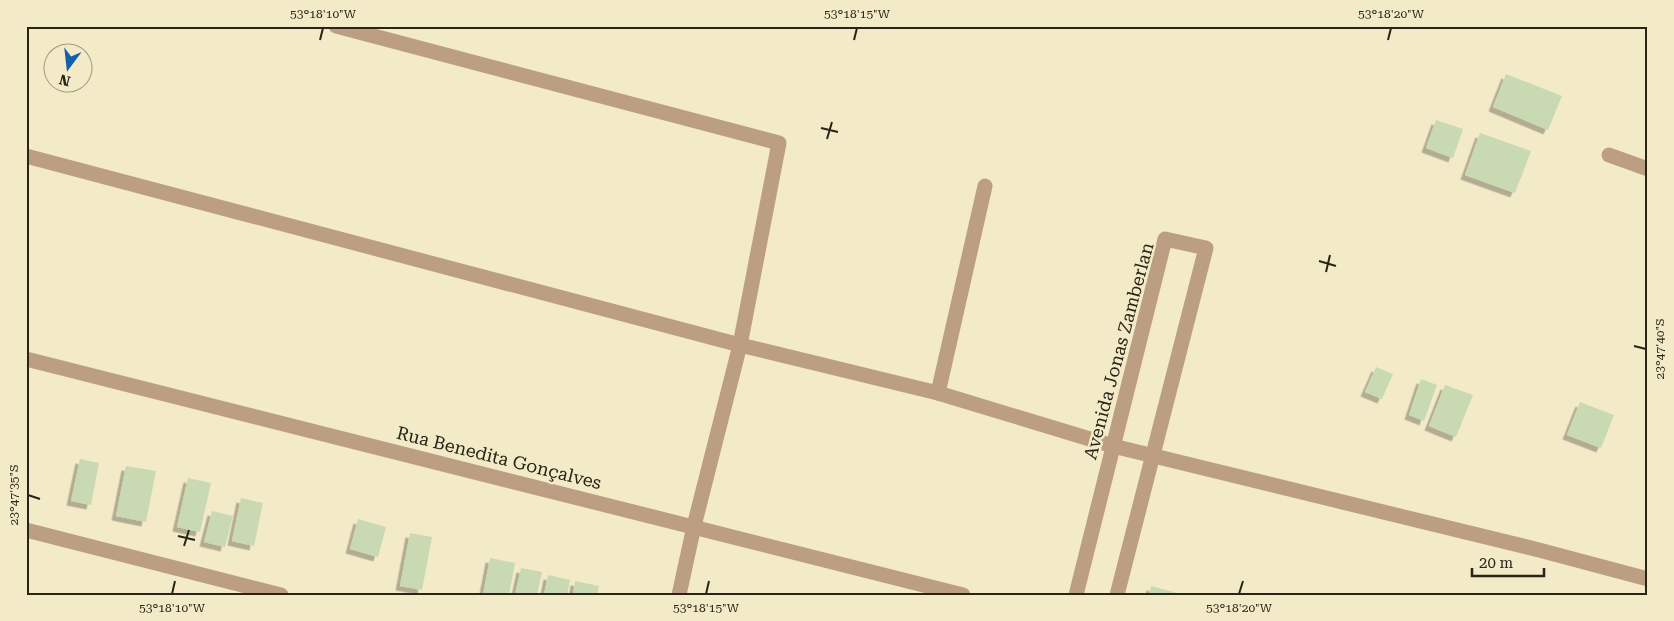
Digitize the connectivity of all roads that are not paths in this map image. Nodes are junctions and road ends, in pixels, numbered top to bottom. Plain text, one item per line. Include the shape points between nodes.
1 (336, 26) edge
2 (1609, 155) dead end
3 (26, 156) edge
4 (1648, 170) edge
5 (985, 186) dead end
6 (740, 345) junction
7 (26, 359) edge
8 (938, 393) junction
9 (1114, 446) junction
10 (1153, 454) junction
11 (694, 526) junction
12 (26, 530) edge
13 (1648, 579) edge
14 (281, 595) edge
15 (679, 595) edge
16 (963, 595) edge
17 (1076, 595) edge
18 (1117, 595) edge

1 - 6 street via 779,143
2 - 4 street
3 - 6 street
5 - 8 street
6 - 8 street
6 - 11 street
7 - 11 street, Rua Benedita Gonçalves
8 - 9 street
9 - 10 street
9 - 10 street, Avenida Jonas Zamberlan via 1166,239 1206,248
9 - 17 street, Avenida Jonas Zamberlan
10 - 13 street
10 - 18 street, Avenida Jonas Zamberlan
11 - 15 street
11 - 16 street, Rua Benedita Gonçalves
12 - 14 street

